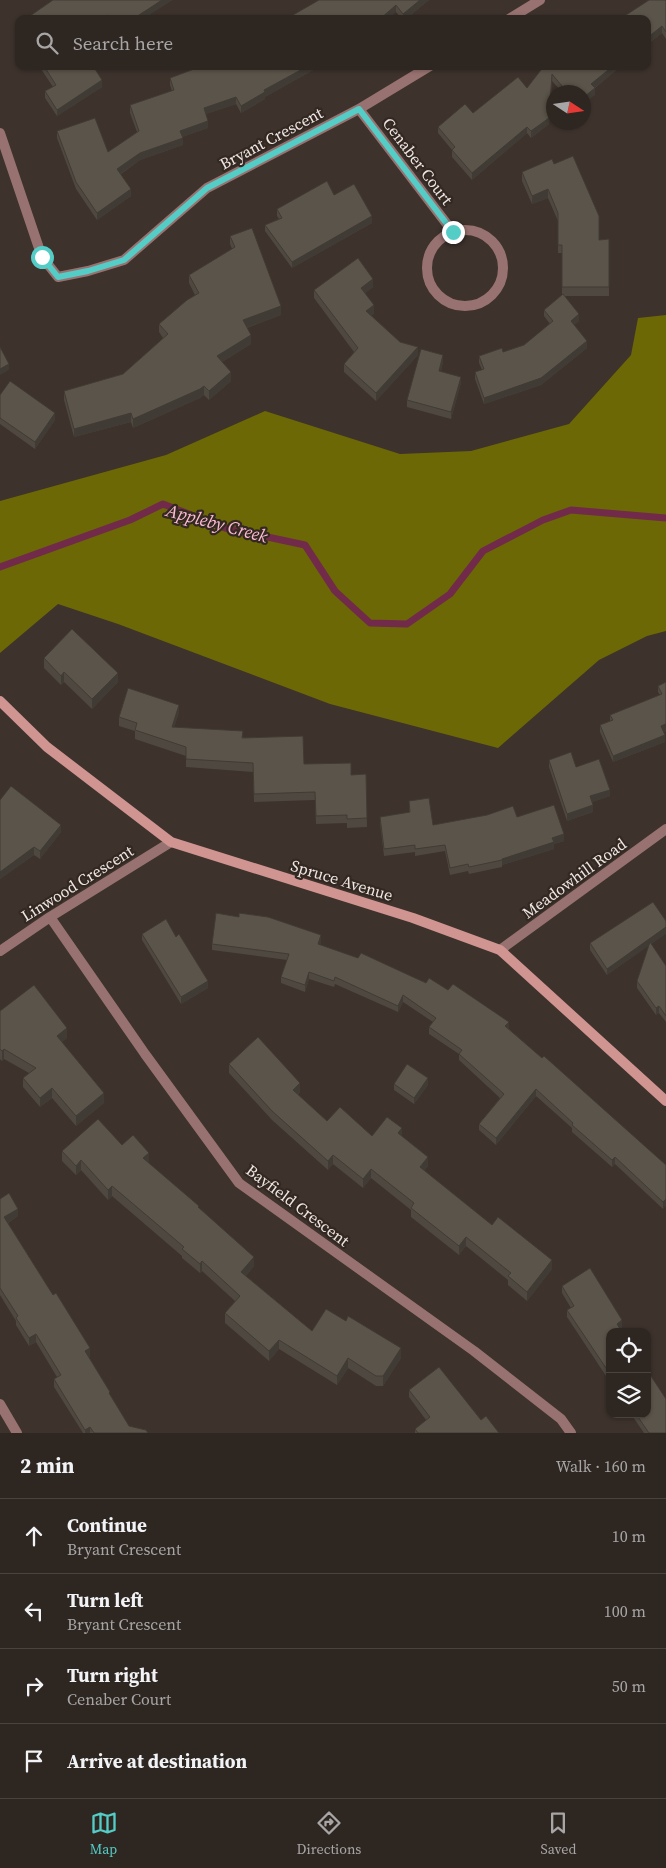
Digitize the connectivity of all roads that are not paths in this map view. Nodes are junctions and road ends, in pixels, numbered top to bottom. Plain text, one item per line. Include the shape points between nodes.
1 (540, 0) edge
2 (516, 15) edge
3 (423, 70) edge
4 (359, 109) junction
5 (0, 133) edge
6 (453, 232) junction
7 (0, 701) edge
8 (666, 830) edge
9 (171, 842) junction
10 (50, 917) junction
11 (500, 950) junction
12 (0, 951) edge
13 (666, 1101) edge
14 (0, 1404) edge
15 (17, 1433) edge
16 (571, 1433) edge

1 - 2 street
3 - 4 street, Bryant Crescent
4 - 5 street, Bryant Crescent via 207,188 124,260 58,277 42,257
4 - 6 street, Cenaber Court
6 - 6 street via 442,238 428,258 430,283 446,302 458,306 482,303 500,285 503,260 490,238 466,230
7 - 9 street, Spruce Avenue via 47,747
8 - 11 street, Meadowhill Road
9 - 10 street, Linwood Crescent
9 - 11 street, Spruce Avenue via 413,918
10 - 12 street, Linwood Crescent
10 - 16 street, Bayfield Crescent via 239,1183 474,1352 561,1418
11 - 13 street, Spruce Avenue
14 - 15 street

